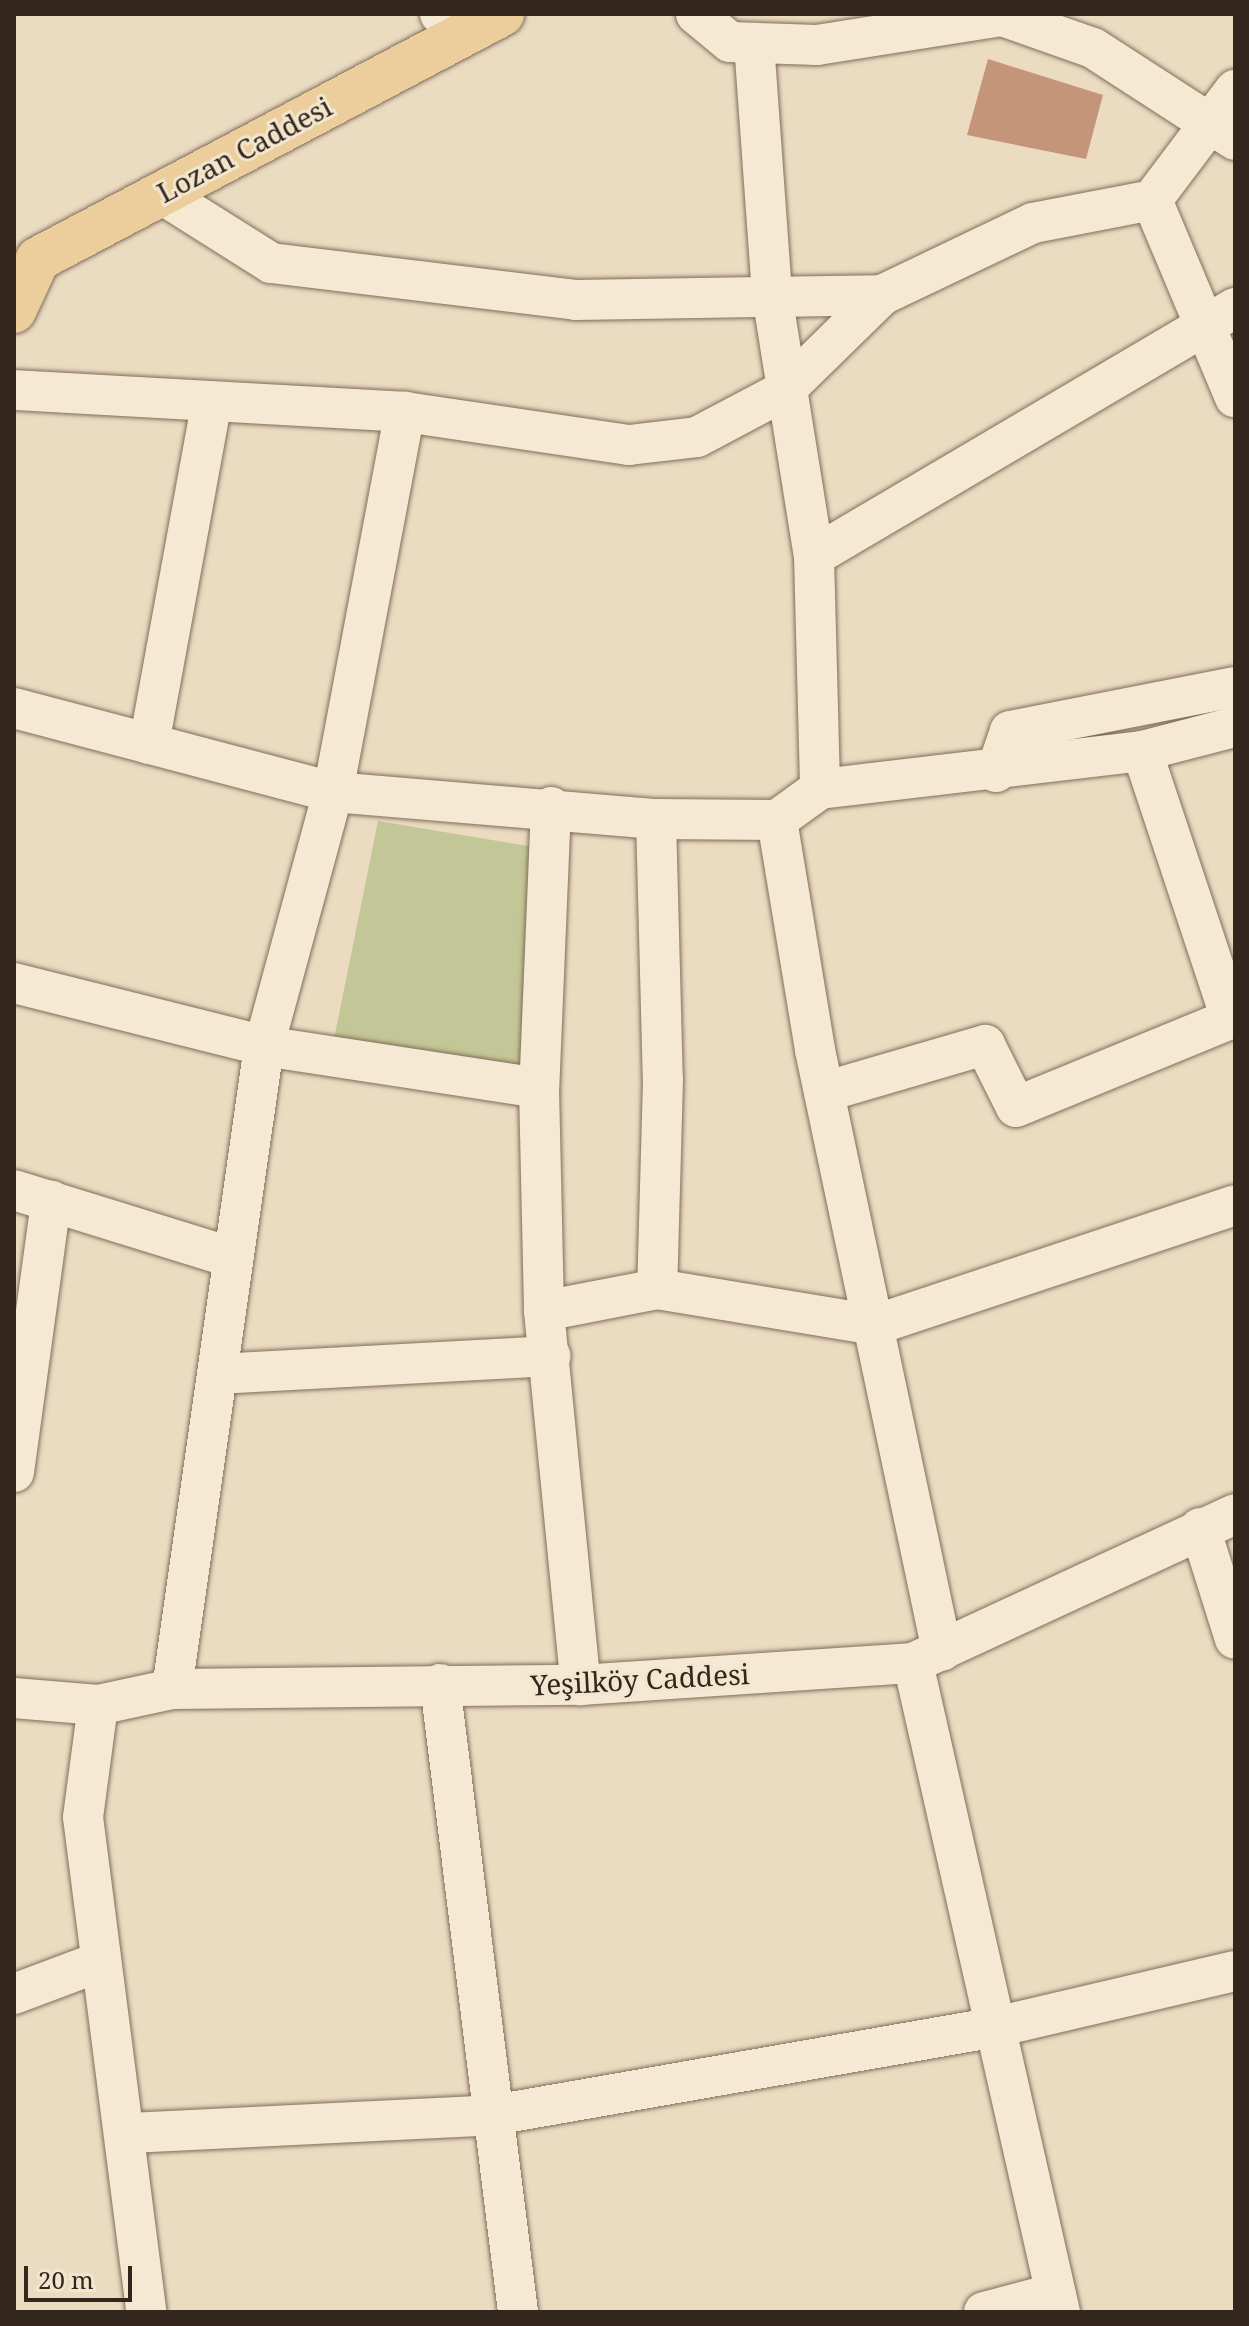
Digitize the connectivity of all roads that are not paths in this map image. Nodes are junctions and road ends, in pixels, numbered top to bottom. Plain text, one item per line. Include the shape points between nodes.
1 (440, 14) edge
2 (696, 14) edge
3 (494, 18) edge
4 (754, 43) junction
5 (1235, 90) edge
6 (1223, 133) edge
7 (160, 193) junction
8 (1152, 200) junction
9 (26, 244) edge
10 (772, 295) junction
11 (882, 295) junction
12 (14, 311) edge
13 (1222, 317) edge
14 (14, 390) edge
15 (784, 391) junction
16 (1235, 397) edge
17 (212, 402) junction
18 (405, 412) junction
19 (814, 556) junction
20 (1235, 687) edge
21 (14, 708) edge
22 (1235, 727) edge
23 (149, 744) junction
24 (1142, 751) junction
25 (996, 772) junction
26 (820, 789) junction
27 (333, 792) junction
28 (551, 807) junction
29 (656, 819) junction
30 (777, 820) junction
31 (14, 983) edge
32 (1233, 1018) edge
33 (264, 1046) junction
34 (539, 1088) junction
35 (824, 1092) junction
36 (14, 1190) edge
37 (51, 1201) junction
38 (1235, 1205) edge
39 (231, 1257) junction
40 (657, 1289) junction
41 (544, 1311) junction
42 (875, 1325) junction
43 (551, 1356) junction
44 (218, 1374) junction
45 (14, 1472) edge
46 (1218, 1521) edge
47 (1235, 1639) edge
48 (928, 1657) junction
49 (440, 1684) junction
50 (581, 1685) junction
51 (172, 1689) junction
52 (14, 1698) edge
53 (98, 1705) junction
54 (99, 1962) junction
55 (1235, 1971) edge
56 (14, 1994) edge
57 (996, 2027) junction
58 (494, 2115) junction
59 (129, 2133) junction
60 (1058, 2303) edge
61 (146, 2312) edge
62 (518, 2312) edge
63 (984, 2312) edge

1 - 3 street
2 - 4 street via 730,42
3 - 7 main road, Lozan Caddesi
4 - 6 street via 817,45 1002,16 1093,48
4 - 10 street
5 - 6 street
6 - 8 street
7 - 9 main road, Lozan Caddesi
7 - 10 street via 271,263 575,300
8 - 11 street via 1033,223
8 - 13 street
9 - 12 main road, Lozan Caddesi
10 - 11 street
10 - 15 street
11 - 15 street
13 - 16 street
13 - 19 street
14 - 17 street
15 - 18 street via 697,437 629,445
15 - 19 street via 796,417
17 - 18 street
17 - 23 street
18 - 27 street
19 - 26 street
20 - 25 street via 1010,731
21 - 23 street
22 - 24 street
23 - 27 street
24 - 25 street
24 - 32 street
25 - 26 street
26 - 30 street
27 - 28 street
27 - 33 street
28 - 29 street
28 - 34 street
29 - 30 street
29 - 40 street via 663,1080
30 - 35 street
31 - 33 street
32 - 35 street via 1016,1107 985,1045
33 - 34 street
33 - 39 street
34 - 41 street
35 - 42 street
36 - 37 street
37 - 39 street
37 - 45 street
38 - 42 street
39 - 44 street
40 - 41 street
40 - 42 street
41 - 43 street
42 - 48 street
43 - 44 street
43 - 50 street
44 - 51 street
46 - 47 street
46 - 48 street, Yeşilköy Caddesi
48 - 50 street, Yeşilköy Caddesi
48 - 57 street
49 - 50 street, Yeşilköy Caddesi
49 - 51 street, Yeşilköy Caddesi
49 - 58 street
51 - 53 street, Yeşilköy Caddesi
52 - 53 street, Yeşilköy Caddesi
53 - 54 street via 83,1817
54 - 56 street
54 - 59 street
55 - 57 street
57 - 58 street
57 - 60 street
58 - 59 street
58 - 62 street
59 - 61 street
60 - 63 street

